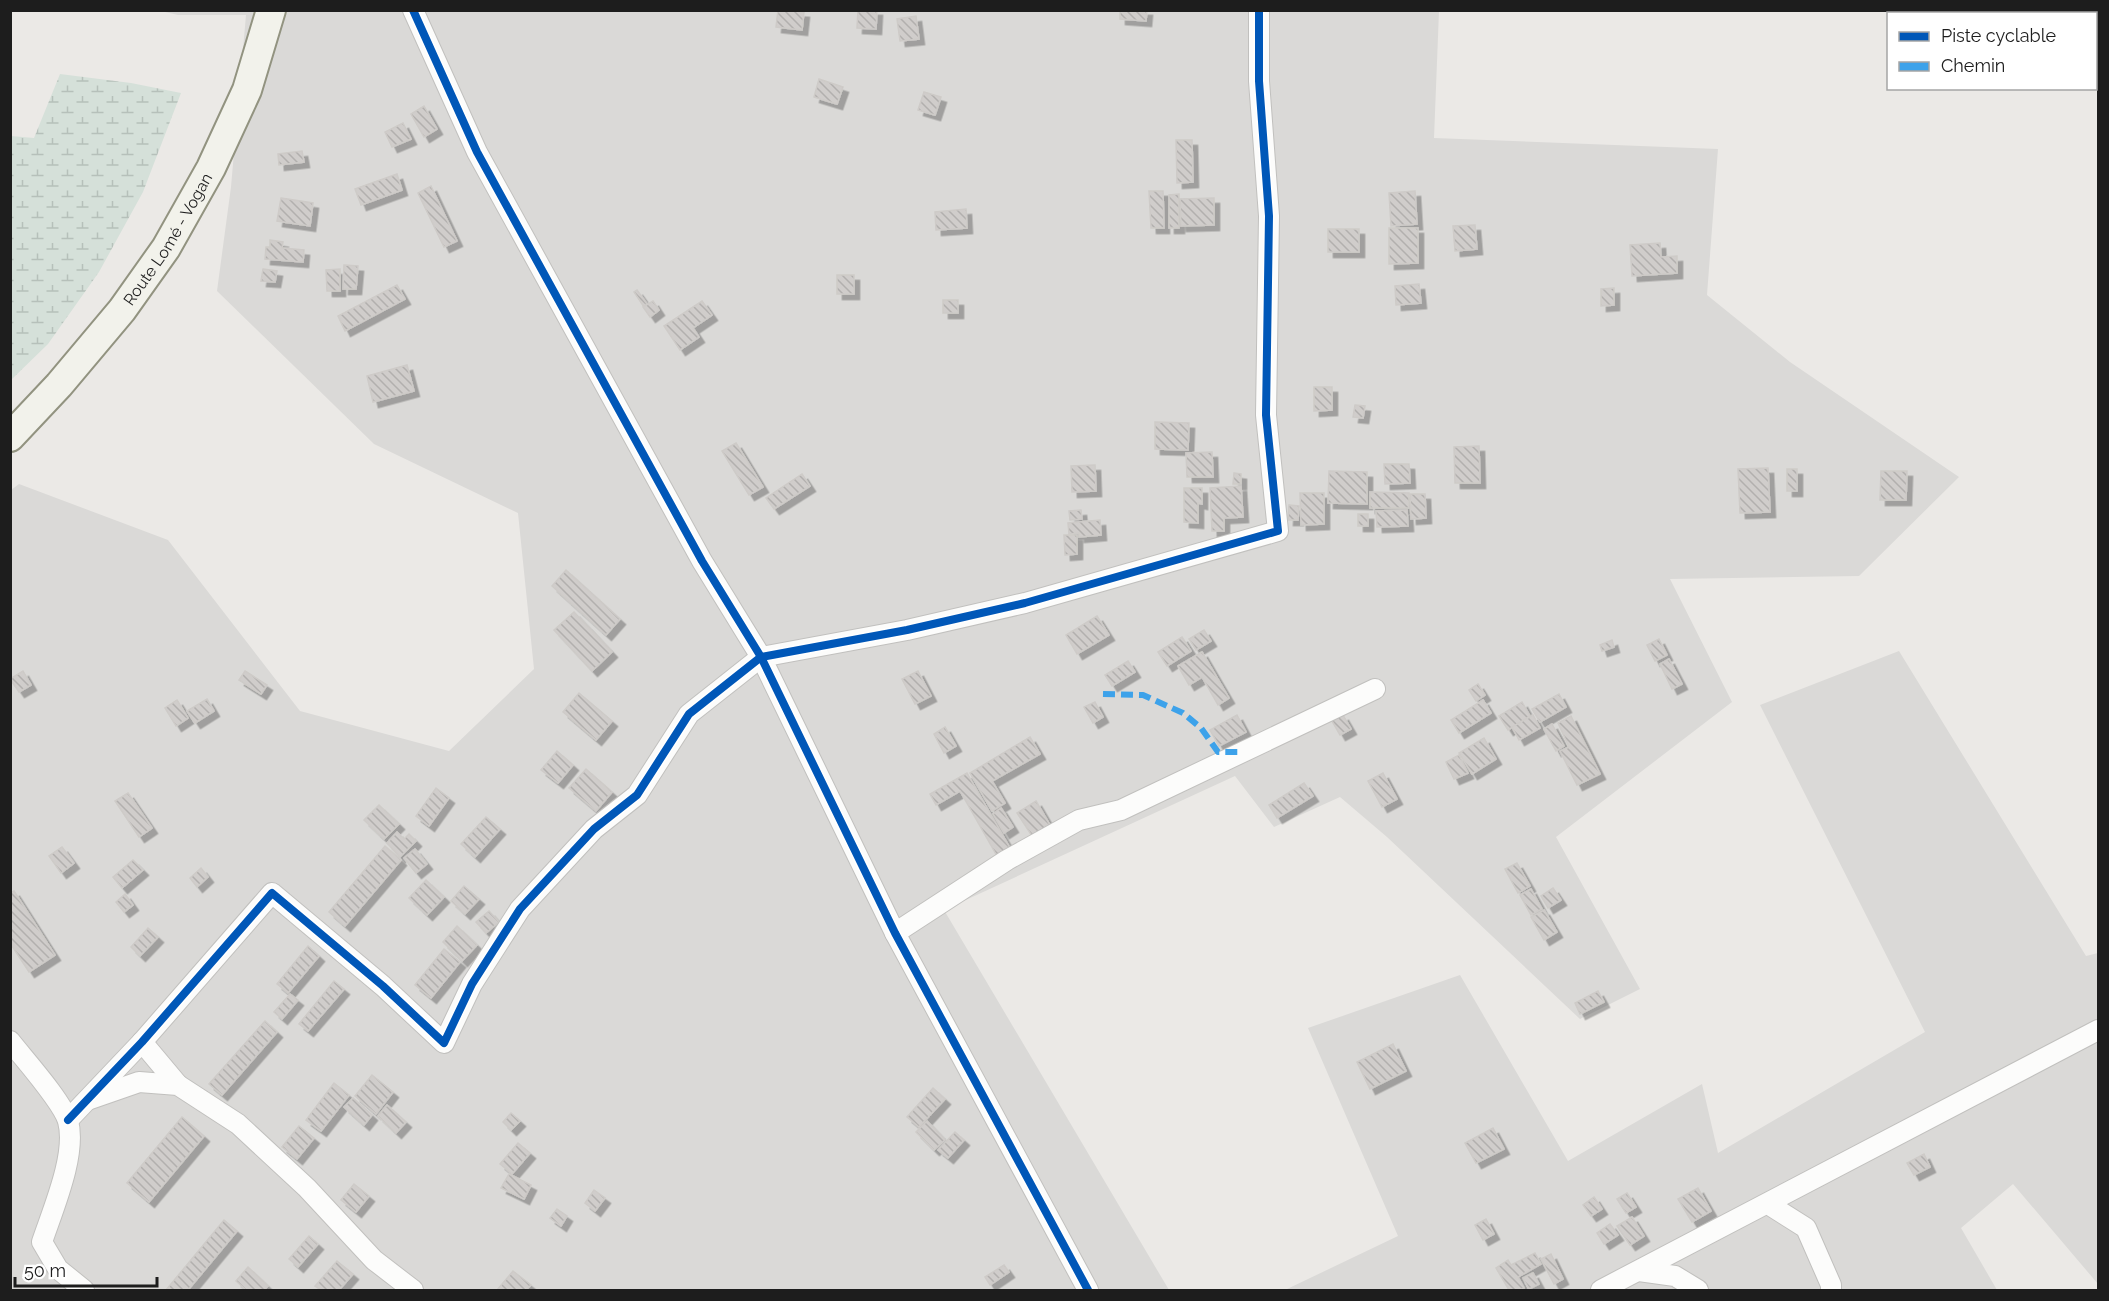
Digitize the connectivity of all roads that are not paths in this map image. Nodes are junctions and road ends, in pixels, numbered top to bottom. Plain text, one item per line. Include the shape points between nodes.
1 (271, 10) edge
2 (413, 10) edge
3 (1259, 10) edge
4 (10, 437) edge
5 (761, 657) junction
6 (1375, 689) dead end
7 (895, 933) junction
8 (2098, 1030) edge
9 (10, 1041) edge
10 (142, 1042) junction
11 (178, 1085) junction
12 (85, 1101) junction
13 (68, 1120) junction
14 (1768, 1204) junction
15 (1639, 1271) junction
16 (84, 1290) edge
17 (413, 1290) edge
18 (1088, 1290) edge
19 (1601, 1290) edge
20 (1698, 1290) edge
21 (1831, 1290) edge

1 - 4 main road, Route Lomé - Vogan via 247,90 211,168 166,248 122,310
2 - 5 street via 477,152 702,561
3 - 5 street via 1259,81 1269,216 1266,415 1278,531 1025,603
5 - 7 street
5 - 10 street via 689,714 637,795 594,829 520,909 472,984 444,1043 272,893
6 - 7 street via 1121,810 1078,820 1007,860
7 - 18 street
8 - 14 street
9 - 13 street
10 - 11 street
10 - 12 street
11 - 12 street via 139,1082
11 - 17 street via 238,1124 308,1188 374,1260
12 - 13 street
13 - 16 street via 70,1155 42,1242 58,1269
14 - 15 street
14 - 21 street via 1806,1228
15 - 19 street
15 - 20 street via 1675,1276

